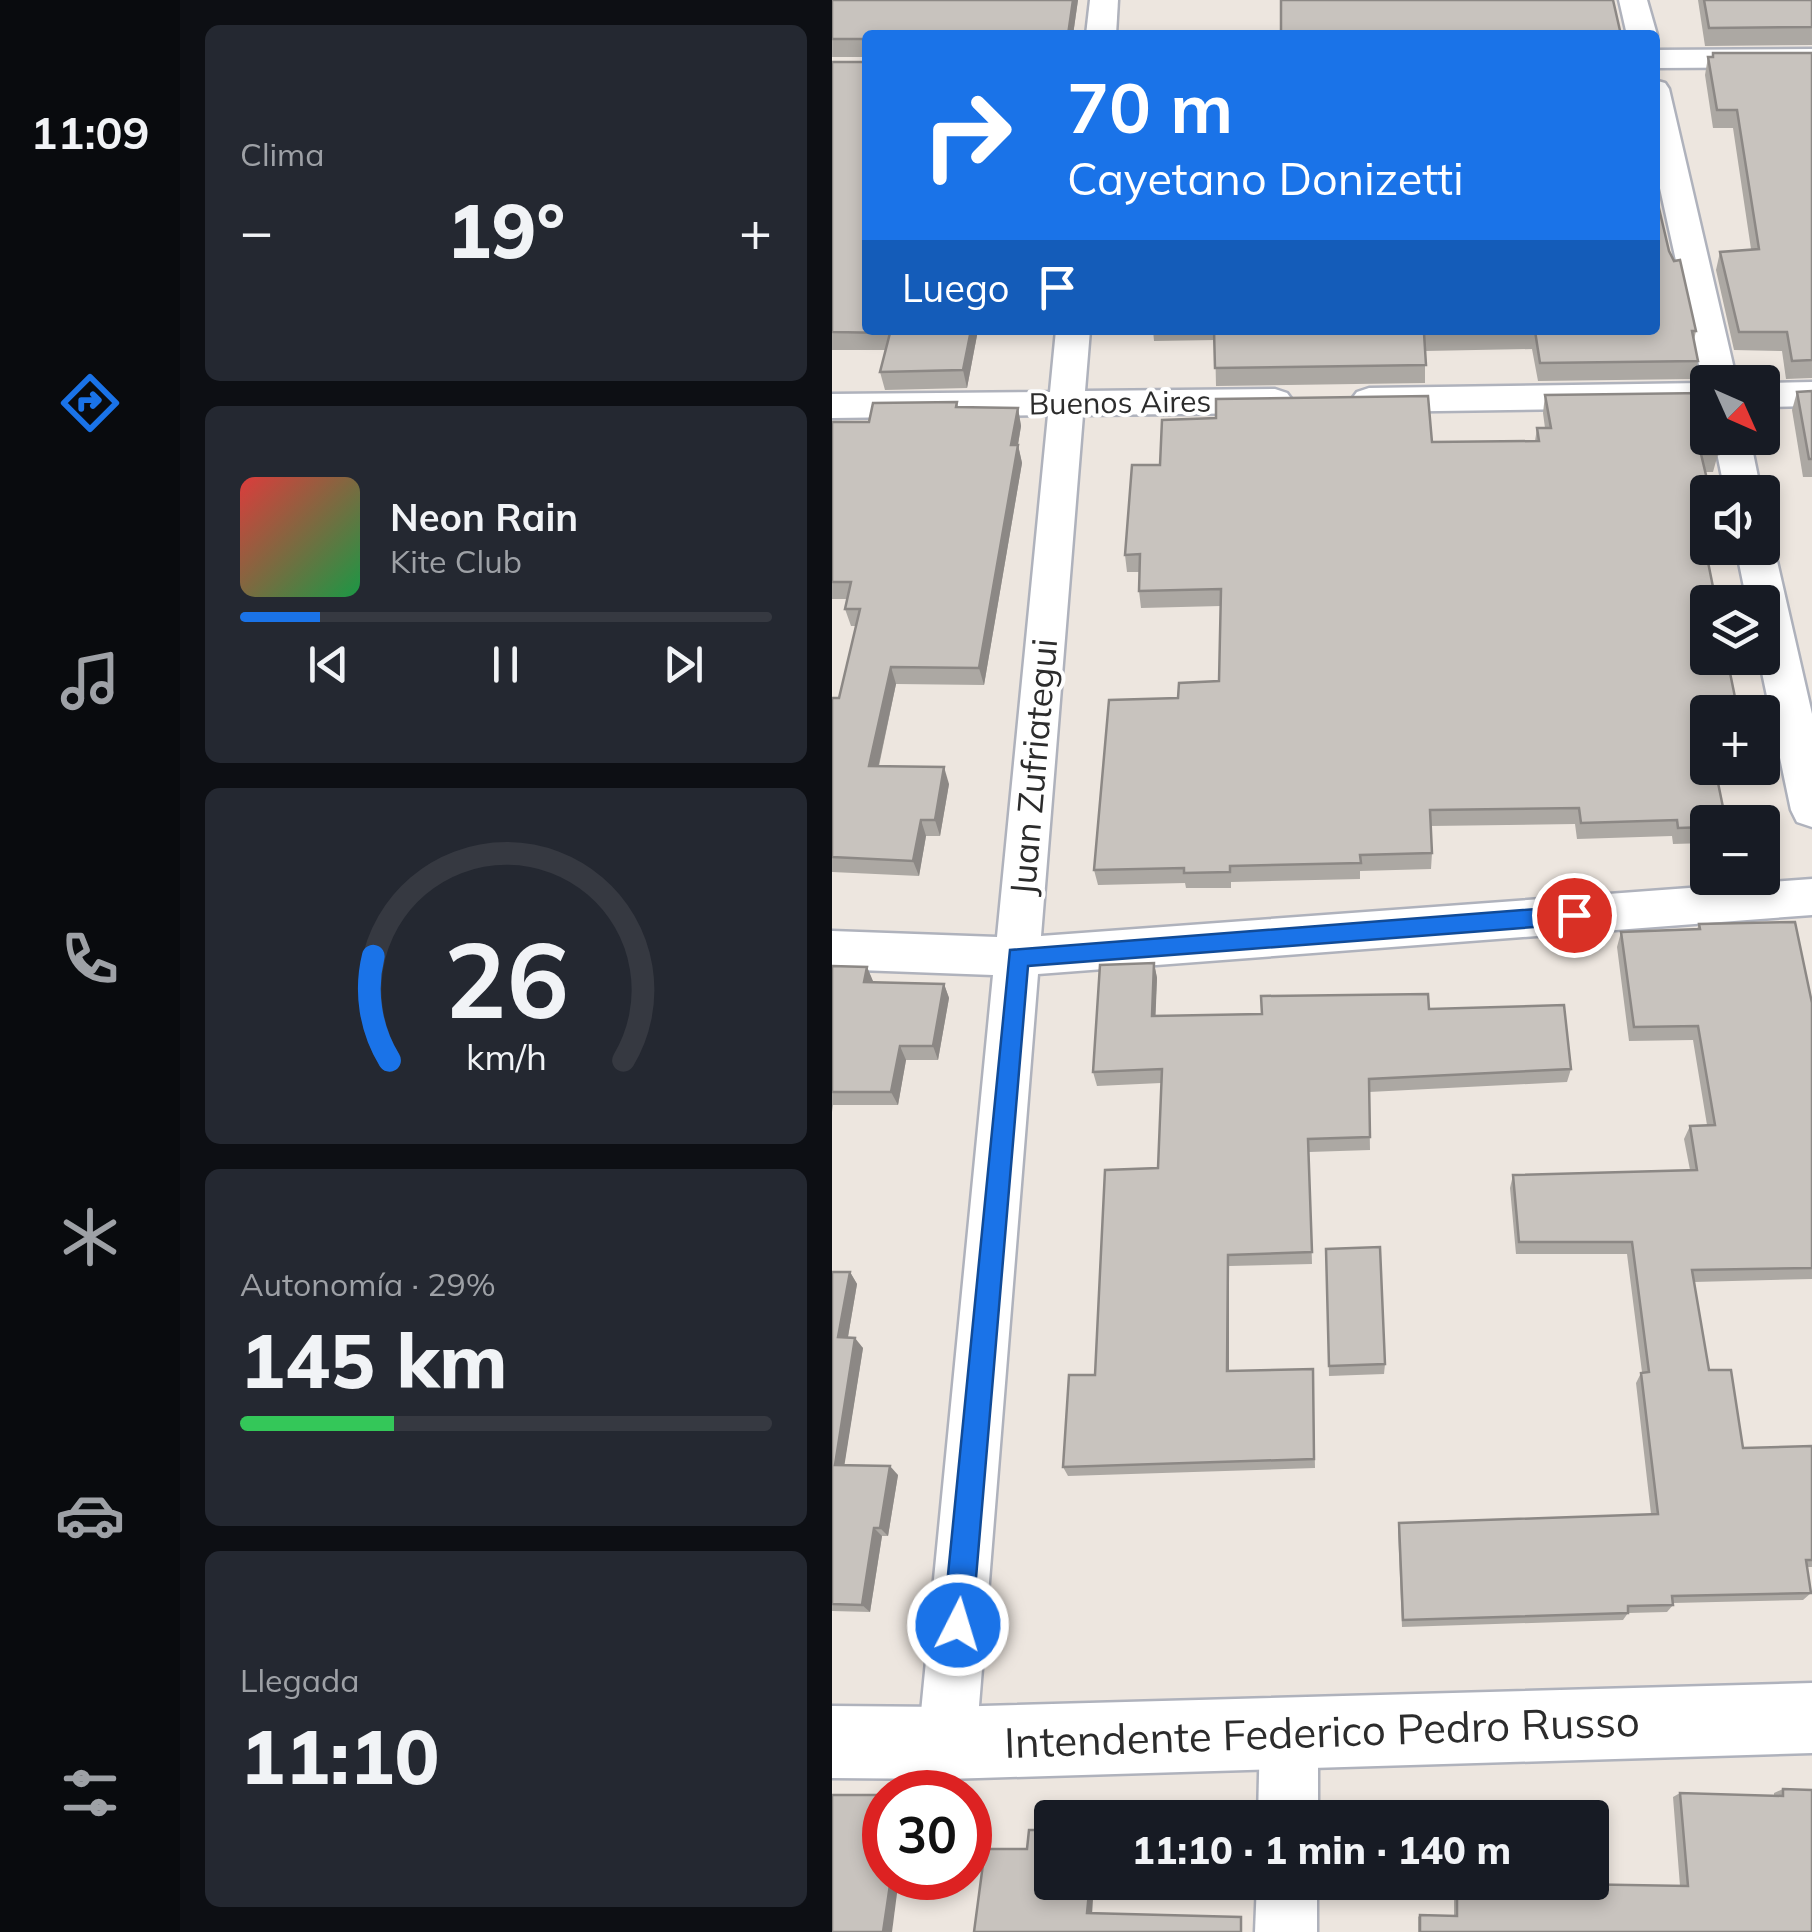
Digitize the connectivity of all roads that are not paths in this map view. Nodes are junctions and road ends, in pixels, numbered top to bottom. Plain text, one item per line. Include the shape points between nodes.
1 (1104, 0) edge
2 (1632, 0) edge
3 (1101, 30) edge
4 (1641, 30) edge
5 (1812, 58) edge
6 (1660, 59) edge
7 (1660, 116) edge
8 (1073, 335) edge
9 (1716, 365) edge
10 (1780, 394) edge
11 (1812, 394) edge
12 (1690, 395) edge
13 (1338, 400) edge
14 (1299, 401) edge
15 (1066, 404) junction
16 (832, 406) edge
17 (1759, 565) edge
18 (1812, 810) edge
19 (1812, 897) edge
20 (832, 950) edge
21 (1018, 957) junction
22 (1812, 1718) edge
23 (1288, 1733) junction
24 (832, 1742) edge
25 (947, 1742) junction
26 (1288, 1800) edge
27 (1287, 1900) edge
28 (1286, 1932) edge

1 - 3 street
2 - 4 street
5 - 6 street
7 - 9 street
8 - 15 street, Juan Zufriategui
10 - 11 street
12 - 13 street
14 - 15 street, Buenos Aires
15 - 16 street, Buenos Aires
15 - 21 street, Juan Zufriategui
17 - 18 street
19 - 21 street
20 - 21 street
21 - 25 street, Juan Zufriategui
22 - 23 street, Intendente Federico Pedro Russo
23 - 25 street, Intendente Federico Pedro Russo
23 - 26 street
24 - 25 street, Intendente Federico Pedro Russo
27 - 28 street

